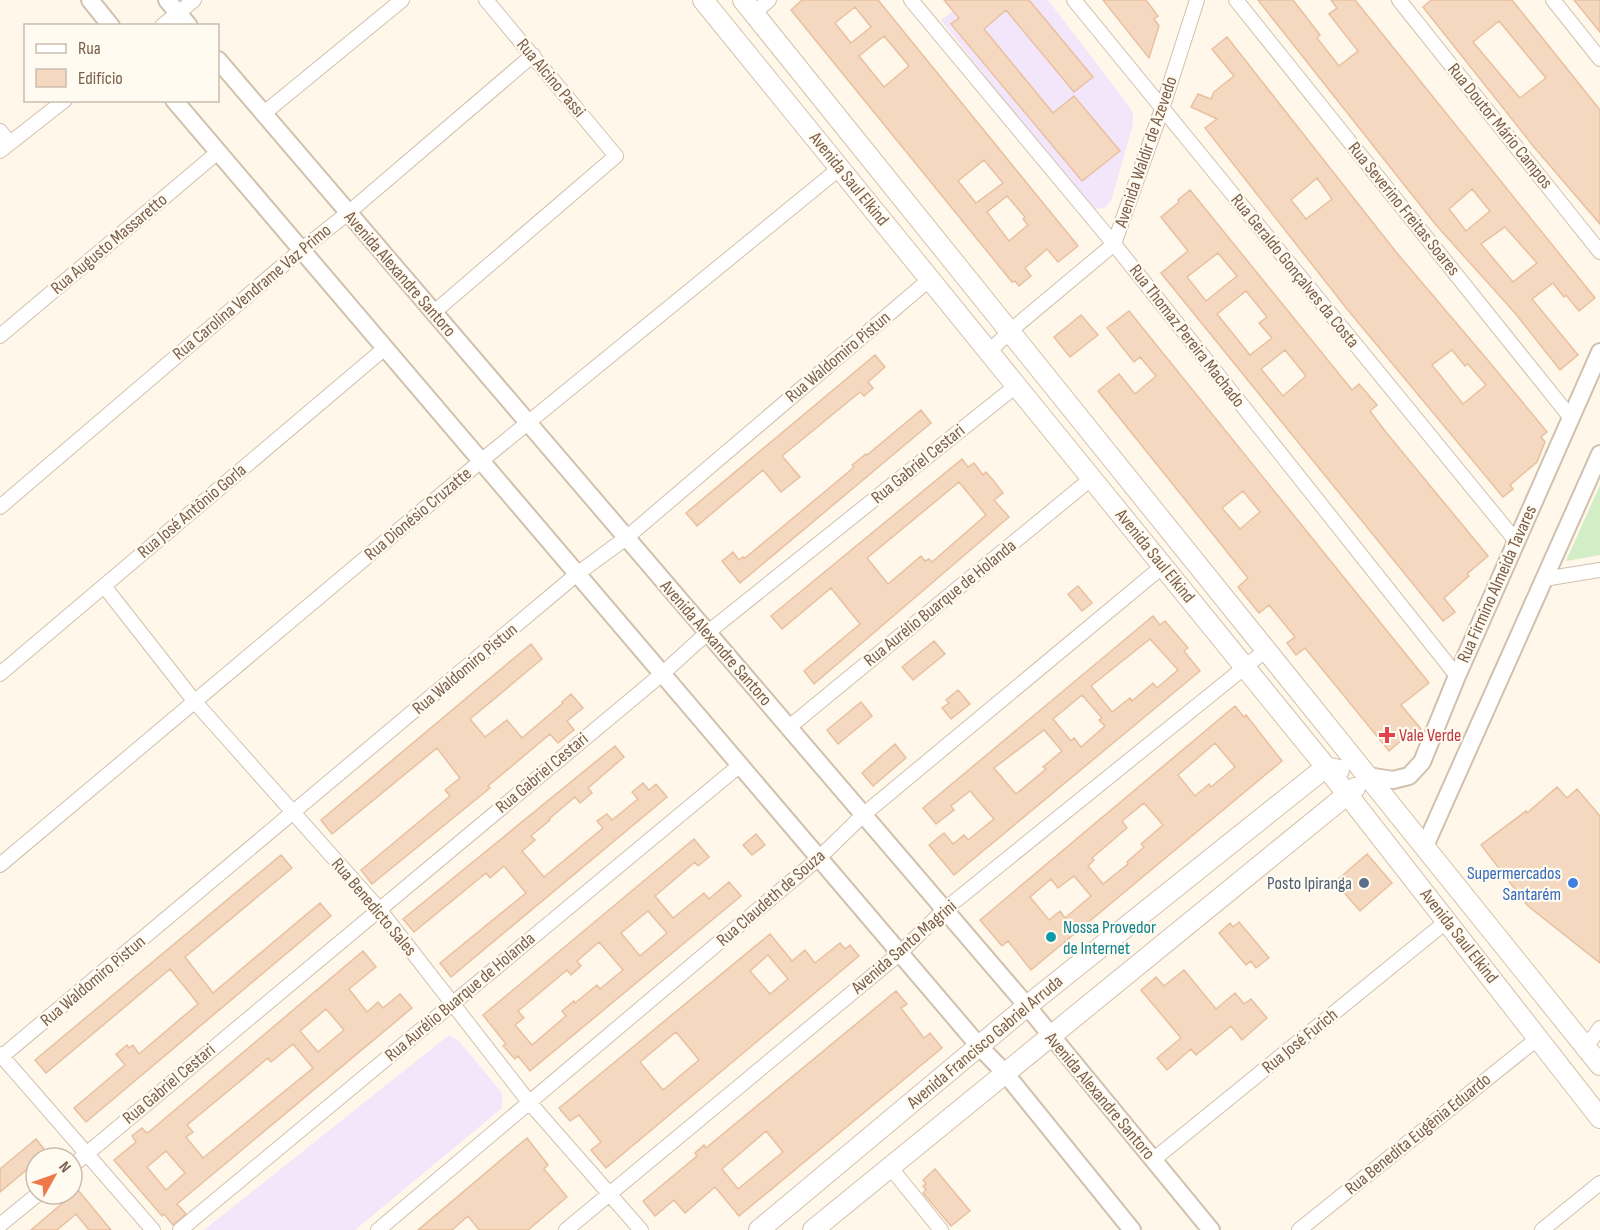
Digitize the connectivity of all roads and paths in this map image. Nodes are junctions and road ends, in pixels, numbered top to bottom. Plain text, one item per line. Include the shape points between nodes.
1 (90, 0) edge
2 (167, 0) edge
3 (194, 0) edge
4 (402, 0) edge
5 (486, 0) edge
6 (704, 0) edge
7 (769, 0) edge
8 (911, 0) edge
9 (1074, 0) edge
10 (1197, 0) edge
11 (1236, 0) edge
12 (1399, 0) edge
13 (1553, 0) edge
14 (748, 7) edge
15 (183, 19) edge
16 (109, 24) edge
17 (168, 24) edge
18 (533, 55) junction
19 (1600, 59) edge
20 (219, 61) edge
21 (62, 102) edge
22 (176, 102) edge
23 (832, 109) junction
24 (1162, 109) junction
25 (263, 114) junction
26 (806, 127) junction
27 (0, 131) edge
28 (5, 147) edge
29 (218, 152) junction
30 (840, 168) junction
31 (348, 213) junction
32 (1114, 244) junction
33 (301, 249) junction
34 (1600, 252) edge
35 (930, 279) junction
36 (433, 313) junction
37 (1010, 331) junction
38 (0, 336) edge
39 (385, 348) junction
40 (989, 352) junction
41 (1600, 352) edge
42 (1017, 385) junction
43 (1571, 418) junction
44 (528, 423) junction
45 (1600, 454) edge
46 (481, 461) junction
47 (1092, 478) junction
48 (0, 507) edge
49 (626, 538) junction
50 (1516, 541) junction
51 (1163, 566) junction
52 (1600, 570) edge
53 (578, 574) junction
54 (1544, 579) junction
55 (104, 586) junction
56 (707, 633) junction
57 (1266, 650) junction
58 (1245, 667) junction
59 (0, 674) edge
60 (662, 674) junction
61 (1456, 676) junction
62 (195, 702) junction
63 (788, 728) junction
64 (740, 765) junction
65 (1326, 767) junction
66 (1368, 776) junction
67 (1347, 795) junction
68 (292, 813) junction
69 (863, 815) junction
70 (1425, 846) junction
71 (819, 858) junction
72 (0, 865) edge
73 (379, 909) junction
74 (944, 910) junction
75 (1447, 921) junction
76 (900, 953) junction
77 (452, 1004) junction
78 (1027, 1006) junction
79 (1600, 1028) edge
80 (1050, 1036) junction
81 (1538, 1038) junction
82 (979, 1046) junction
83 (1586, 1047) junction
84 (1, 1056) edge
85 (1600, 1065) edge
86 (1005, 1073) junction
87 (529, 1102) junction
88 (1600, 1118) edge
89 (87, 1153) junction
90 (84, 1156) edge
91 (1153, 1160) junction
92 (890, 1167) junction
93 (1600, 1183) edge
94 (608, 1195) junction
95 (24, 1205) edge
96 (0, 1225) edge
97 (153, 1230) edge
98 (180, 1230) edge
99 (378, 1230) edge
100 (566, 1230) edge
101 (641, 1230) edge
102 (759, 1230) edge
103 (813, 1230) edge
104 (941, 1230) edge
105 (1132, 1230) edge
106 (1211, 1230) edge
107 (1299, 1230) edge
108 (1542, 1230) edge

1 - 16 street
2 - 15 street
3 - 15 street
4 - 25 street
5 - 18 street, Rua Alcino Passi
6 - 26 main road, Avenida Saul Elkind
7 - 14 street
8 - 32 street, Rua Thomaz Pereira Machado
9 - 24 street, Rua Geraldo Gonçalves da Costa
10 - 24 street, Avenida Waldir de Azevedo
11 - 43 street, Rua Severino Freitas Soares
12 - 34 street, Rua Doutor Mário Campos
13 - 19 street
14 - 23 main road, Avenida Saul Elkind
15 - 17 street
18 - 31 street, Rua Carolina Vendrame Vaz Primo
18 - 36 street, Rua Alcino Passi via 616,156
20 - 25 street, Avenida Alexandre Santoro
21 - 28 street
22 - 29 street
23 - 26 main road
23 - 37 main road, Avenida Saul Elkind
24 - 32 street, Avenida Waldir de Azevedo
24 - 50 street, Rua Geraldo Gonçalves da Costa
25 - 31 street, Avenida Alexandre Santoro
26 - 30 main road, Avenida Saul Elkind
27 - 28 street
29 - 33 street
29 - 38 street, Rua Augusto Massaretto
30 - 35 main road, Avenida Saul Elkind
30 - 44 street, Rua Dionésio Cruzatte
31 - 33 street, Rua Carolina Vendrame Vaz Primo
31 - 36 street, Avenida Alexandre Santoro
32 - 37 street, Avenida Waldir de Azevedo
32 - 61 street, Rua Thomaz Pereira Machado
33 - 39 street
33 - 48 street, Rua Carolina Vendrame Vaz Primo
35 - 40 main road, Avenida Saul Elkind
35 - 49 street, Rua Waldomiro Pistun
36 - 44 street, Avenida Alexandre Santoro
37 - 40 street, Avenida Waldir de Azevedo
37 - 57 main road, Avenida Saul Elkind
39 - 46 street
39 - 55 street, Rua José Antônio Gorla
40 - 42 main road, Avenida Saul Elkind
41 - 43 street, Rua Firmino Almeida Tavares
42 - 47 main road, Avenida Saul Elkind
42 - 56 street, Rua Gabriel Cestari
43 - 50 street, Rua Firmino Almeida Tavares
44 - 46 street, Rua Dionésio Cruzatte
44 - 49 street, Avenida Alexandre Santoro
45 - 54 street
46 - 53 street
46 - 62 street, Rua Dionésio Cruzatte
47 - 51 main road, Avenida Saul Elkind
47 - 63 street, Rua Aurélio Buarque de Holanda
49 - 53 street, Rua Waldomiro Pistun
49 - 56 street, Avenida Alexandre Santoro
50 - 61 street, Rua Firmino Almeida Tavares
51 - 58 main road, Avenida Saul Elkind
51 - 69 street, Rua Claudeth de Souza
52 - 54 street
53 - 60 street
53 - 68 street, Rua Waldomiro Pistun
54 - 70 street
55 - 59 street, Rua José Antônio Gorla
55 - 62 street, Rua Benedicto Sales
56 - 60 street, Rua Gabriel Cestari
56 - 63 street, Avenida Alexandre Santoro
57 - 58 street, Avenida Santo Magrini
57 - 66 main road, Avenida Saul Elkind
58 - 65 main road, Avenida Saul Elkind
58 - 74 street, Avenida Santo Magrini
60 - 64 street
60 - 73 street, Rua Gabriel Cestari
61 - 66 street, Rua Firmino Almeida Tavares via 1422,762 1409,776 1393,780
62 - 68 street, Rua Benedicto Sales
62 - 72 street, Rua Dionésio Cruzatte
63 - 69 street, Avenida Alexandre Santoro
64 - 71 street
64 - 77 street, Rua Aurélio Buarque de Holanda
65 - 66 main road
65 - 67 main road, Avenida Saul Elkind
65 - 78 main road, Avenida Francisco Gabriel Arruda
66 - 67 main road, Avenida Francisco Gabriel Arruda
66 - 70 main road, Avenida Saul Elkind
67 - 75 main road, Avenida Saul Elkind
67 - 80 main road, Avenida Francisco Gabriel Arruda
68 - 73 street, Rua Benedicto Sales
68 - 84 street, Rua Waldomiro Pistun
69 - 71 street, Rua Claudeth de Souza
69 - 74 street, Avenida Alexandre Santoro
70 - 83 main road, Avenida Saul Elkind
71 - 76 street
71 - 87 street, Rua Claudeth de Souza
73 - 77 street, Rua Benedicto Sales
73 - 89 street, Rua Gabriel Cestari
74 - 76 street, Avenida Santo Magrini
74 - 78 street, Avenida Alexandre Santoro
75 - 81 main road, Avenida Saul Elkind
75 - 91 street, Rua José Furich
76 - 82 street
76 - 94 street, Avenida Santo Magrini
77 - 87 street, Rua Benedicto Sales
77 - 98 street, Rua Aurélio Buarque de Holanda
78 - 80 street, Avenida Alexandre Santoro
78 - 82 main road, Avenida Francisco Gabriel Arruda
79 - 83 street
80 - 86 main road, Avenida Francisco Gabriel Arruda
80 - 91 street, Avenida Alexandre Santoro
81 - 83 main road via 1574,1066 1582,1066
81 - 88 main road, Avenida Saul Elkind
81 - 107 street, Rua Benedita Eugênia Eduardo
82 - 86 street
82 - 102 main road, Avenida Francisco Gabriel Arruda
83 - 85 main road, Avenida Saul Elkind
84 - 89 street
86 - 92 main road, Avenida Francisco Gabriel Arruda
86 - 105 street
87 - 94 street, Rua Benedicto Sales
87 - 99 street, Rua Claudeth de Souza
89 - 90 street, Rua Gabriel Cestari
89 - 97 street
91 - 106 street, Avenida Alexandre Santoro
92 - 103 main road, Avenida Francisco Gabriel Arruda
92 - 104 street
93 - 108 street
94 - 100 street, Avenida Santo Magrini
94 - 101 street, Rua Benedicto Sales
95 - 96 street

